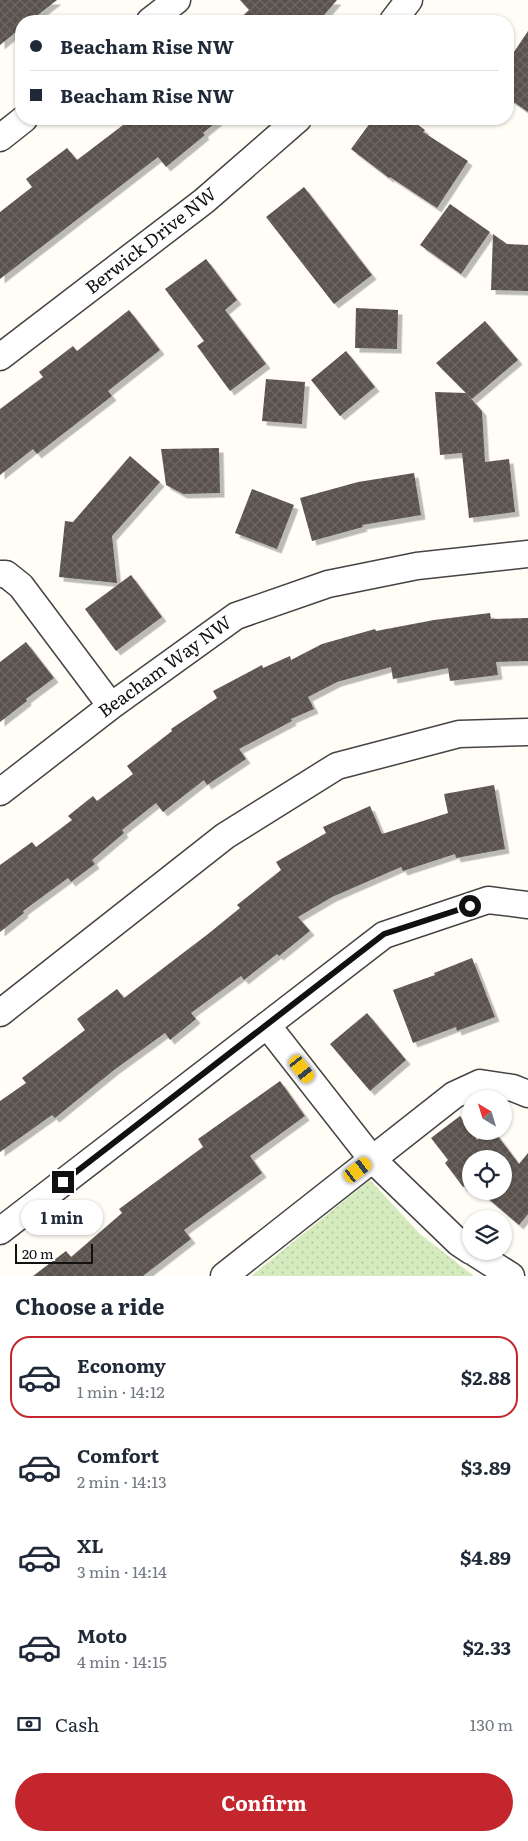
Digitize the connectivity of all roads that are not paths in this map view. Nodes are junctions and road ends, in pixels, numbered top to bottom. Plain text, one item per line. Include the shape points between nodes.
1 (177, 0) edge
2 (409, 0) edge
3 (158, 15) edge
4 (398, 15) edge
5 (16, 125) edge
6 (291, 125) edge
7 (0, 138) edge
8 (0, 358) edge
9 (528, 554) edge
10 (0, 574) edge
11 (111, 706) junction
12 (528, 732) edge
13 (0, 792) edge
14 (528, 905) edge
15 (0, 1013) edge
16 (267, 1025) junction
17 (528, 1094) edge
18 (372, 1159) junction
19 (0, 1231) edge
20 (462, 1245) edge
21 (486, 1260) edge
22 (224, 1276) edge
23 (511, 1276) edge

1 - 3 street
2 - 4 street
5 - 7 street
6 - 8 street, Berwick Drive NW via 204,201
9 - 11 street, Beacham Way NW via 417,566 328,584 236,616
10 - 11 street via 6,574 21,586
11 - 13 street, Beacham Way NW
12 - 15 street via 459,734 337,766 225,836
14 - 16 street via 488,900 384,934
16 - 18 street
16 - 19 street
17 - 18 street via 480,1082 454,1094
18 - 20 street
18 - 22 street
21 - 23 street

